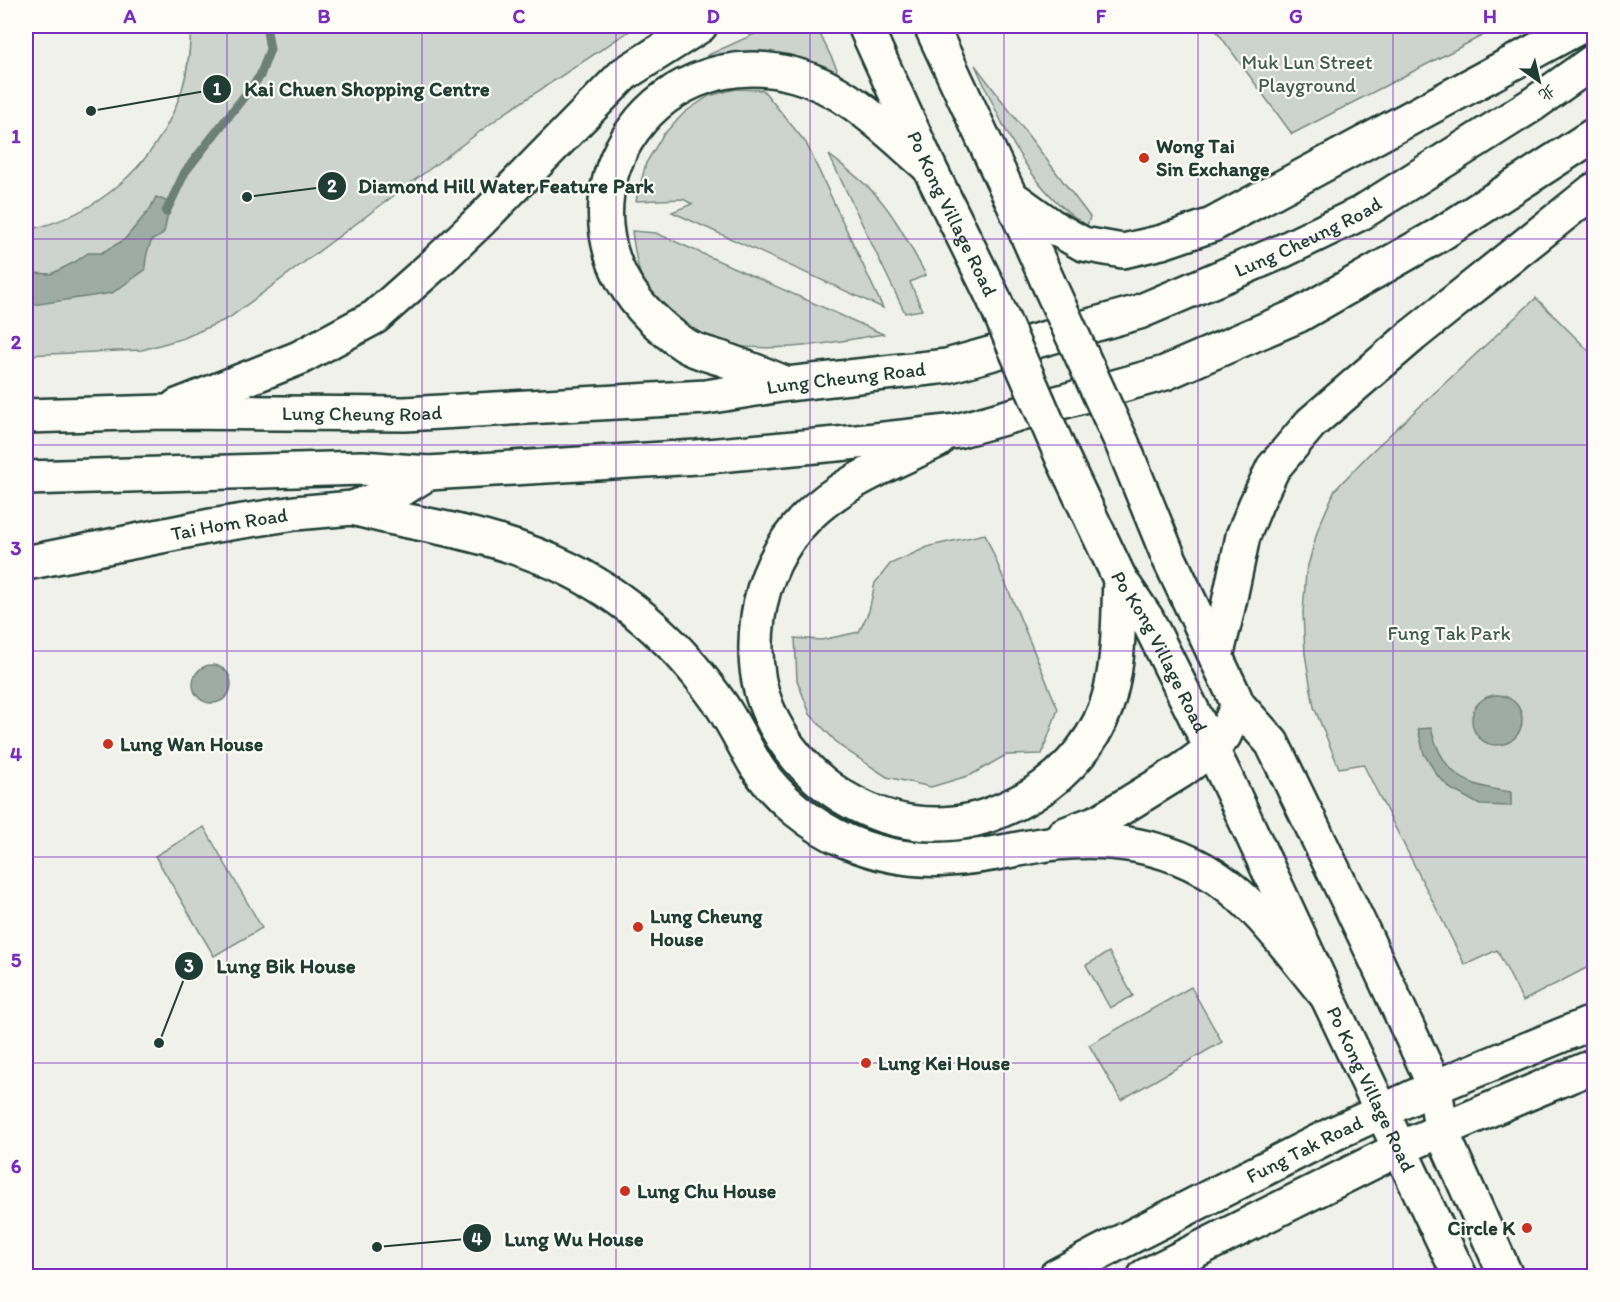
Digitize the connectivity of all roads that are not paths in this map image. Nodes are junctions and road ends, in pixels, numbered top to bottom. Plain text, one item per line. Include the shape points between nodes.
1 (700, 26) edge
2 (865, 26) edge
3 (931, 26) edge
4 (1581, 26) edge
5 (1594, 61) edge
6 (1594, 135) edge
7 (929, 167) junction
8 (1594, 190) edge
9 (1010, 196) junction
10 (787, 384) junction
11 (164, 412) junction
12 (26, 416) edge
13 (957, 431) junction
14 (428, 473) junction
15 (26, 478) edge
16 (353, 508) junction
17 (26, 563) edge
18 (1120, 579) junction
19 (1216, 657) junction
20 (1238, 705) junction
21 (1211, 749) junction
22 (1036, 846) junction
23 (1327, 996) junction
24 (1594, 1022) edge
25 (1594, 1066) edge
26 (1435, 1087) junction
27 (1382, 1112) junction
28 (1442, 1130) junction
29 (1399, 1149) junction
30 (1056, 1276) edge
31 (1145, 1276) edge
32 (1460, 1276) edge
33 (1506, 1276) edge

1 - 11 main road via 624,74 481,220 375,316 299,358
2 - 7 main road, Po Kong Village Road
3 - 9 main road
4 - 9 main road via 1212,225 1162,243 1123,251 1083,244
5 - 10 main road, Lung Cheung Road via 1361,213 1139,312 947,366
6 - 13 main road via 1439,235 1299,315 1165,373
7 - 10 main road via 848,99 808,79 761,69 718,72 686,85 647,112 628,136 613,169 607,209 610,247 627,288 649,315 687,346
7 - 18 main road, Po Kong Village Road, bridge via 993,297
8 - 19 main road via 1413,335 1311,423 1273,468 1243,536
9 - 19 main road, bridge
10 - 11 main road, Lung Cheung Road via 706,397 405,414
11 - 12 main road, Lung Cheung Road
13 - 14 main road via 697,457
13 - 18 main road via 821,503 787,540 773,564 759,608 759,681 779,732 810,772 864,809 909,822 956,823 995,813 1028,798 1082,751 1105,710 1116,665
14 - 15 main road via 362,468
14 - 16 main road, Tai Hom Road via 404,488
16 - 17 main road, Tai Hom Road via 211,526
16 - 22 main road via 454,530 537,554 624,602 689,663 722,707 771,786 803,815 844,840 879,853 923,860 979,857
18 - 21 main road, Po Kong Village Road via 1147,619
19 - 20 main road
20 - 21 main road via 1224,736
20 - 26 main road via 1272,743
21 - 22 main road via 1100,821
21 - 23 main road, Po Kong Village Road
22 - 23 main road via 1113,842 1163,852 1203,868 1240,895
23 - 27 main road, Po Kong Village Road
24 - 26 main road, Fung Tak Road
25 - 28 main road
26 - 27 main road, Fung Tak Road
26 - 28 main road
27 - 29 main road, Po Kong Village Road
27 - 30 main road, Fung Tak Road
28 - 29 main road
28 - 33 main road
29 - 31 main road
29 - 32 main road, Po Kong Village Road

